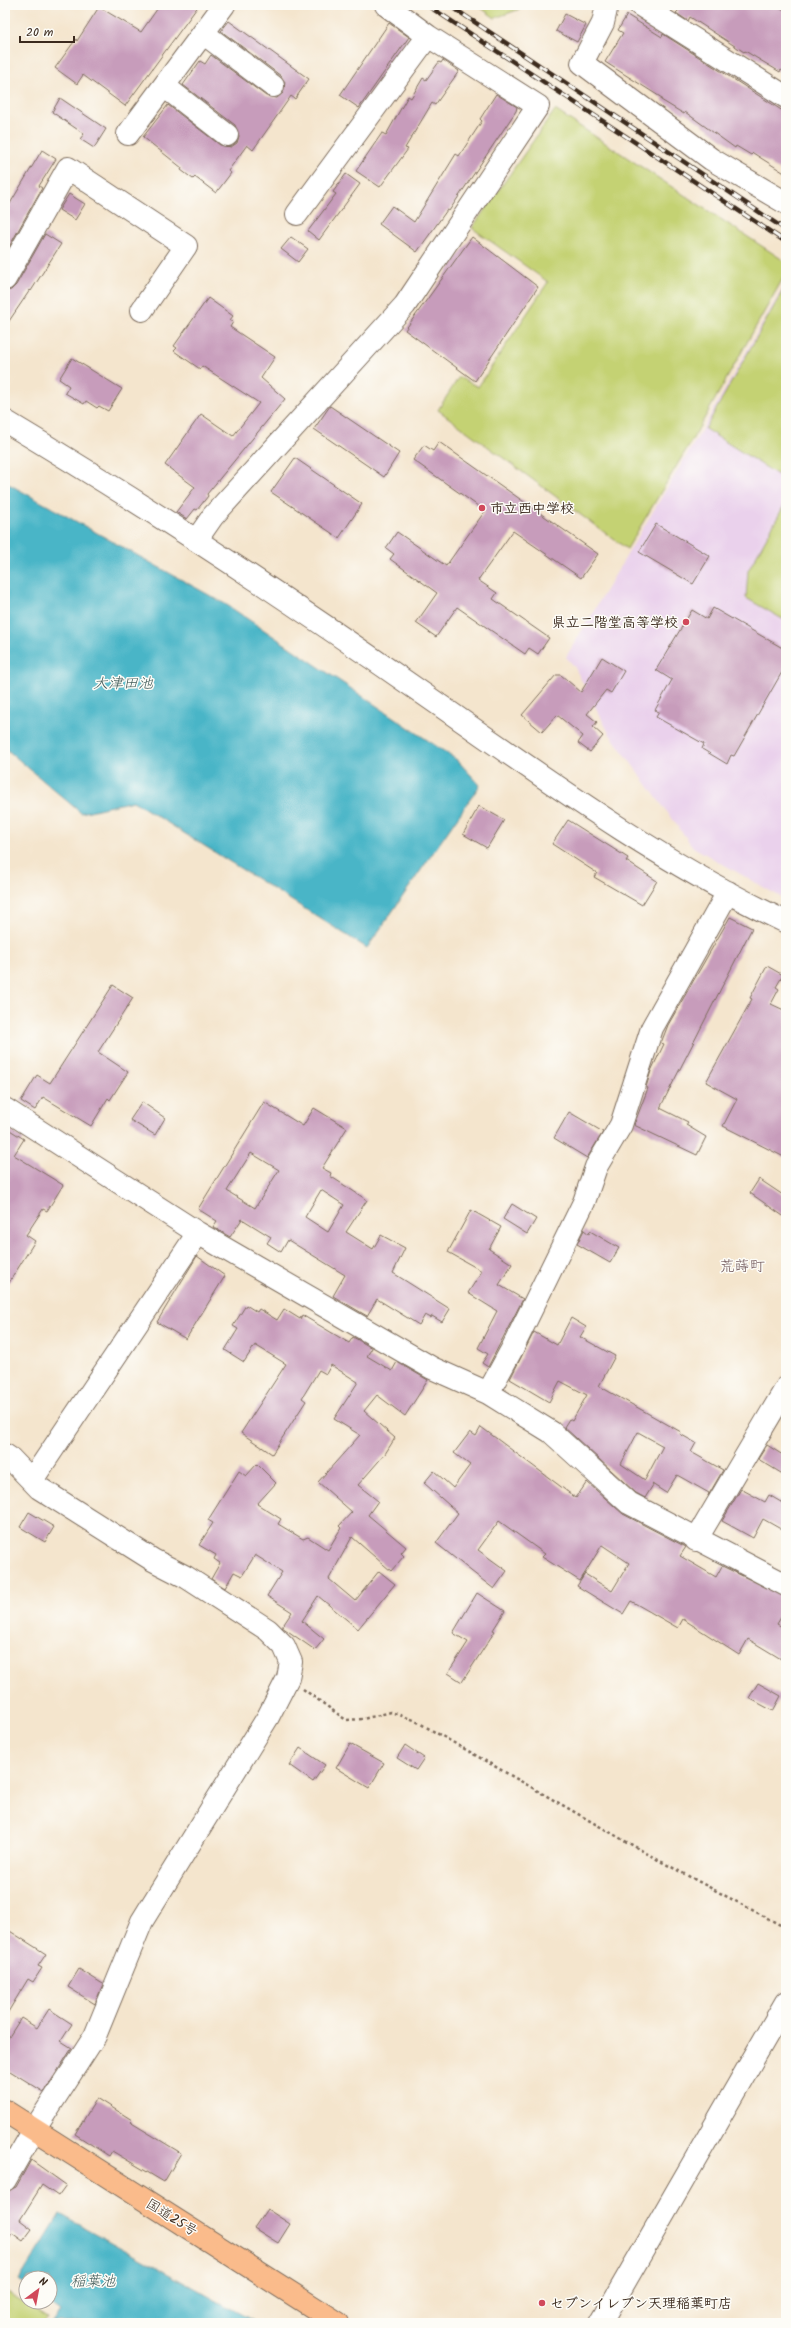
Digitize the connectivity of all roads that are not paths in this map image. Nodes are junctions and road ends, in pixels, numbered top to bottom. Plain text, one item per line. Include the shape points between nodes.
1 (224, 5) edge
2 (386, 5) edge
3 (607, 5) edge
4 (640, 5) edge
5 (203, 33) junction
6 (428, 36) junction
7 (164, 86) junction
8 (273, 86) dead end
9 (786, 97) edge
10 (128, 134) dead end
11 (227, 135) dead end
12 (786, 202) edge
13 (297, 214) dead end
14 (5, 279) edge
15 (142, 310) dead end
16 (5, 421) edge
17 (197, 539) junction
18 (728, 892) junction
19 (786, 922) edge
20 (5, 1109) edge
21 (198, 1233) junction
22 (786, 1388) edge
23 (488, 1393) junction
24 (5, 1456) edge
25 (32, 1480) junction
26 (696, 1540) junction
27 (786, 1585) edge
28 (786, 2002) edge
29 (5, 2111) edge
30 (34, 2130) junction
31 (5, 2180) edge
32 (338, 2323) edge
33 (601, 2323) edge

1 - 5 street
2 - 6 street
3 - 12 street via 603,23 582,63 711,159
4 - 9 street
5 - 7 street
5 - 8 street
6 - 13 street
6 - 17 street via 538,106 405,305 213,516
7 - 10 street
7 - 11 street
14 - 15 street via 68,168 186,246
16 - 17 street
17 - 18 street via 588,807
18 - 19 street
18 - 23 street via 652,1028 621,1125 596,1167 584,1202
20 - 21 street
21 - 23 street via 432,1368
21 - 25 street
22 - 26 street
23 - 26 street via 551,1432 628,1503
24 - 25 street
25 - 30 street via 39,1488 268,1630 284,1646 291,1662 288,1678 268,1717 142,1920 95,2036
26 - 27 street
28 - 33 street
29 - 30 highway, 国道25号
30 - 31 street
30 - 32 highway, 国道25号

